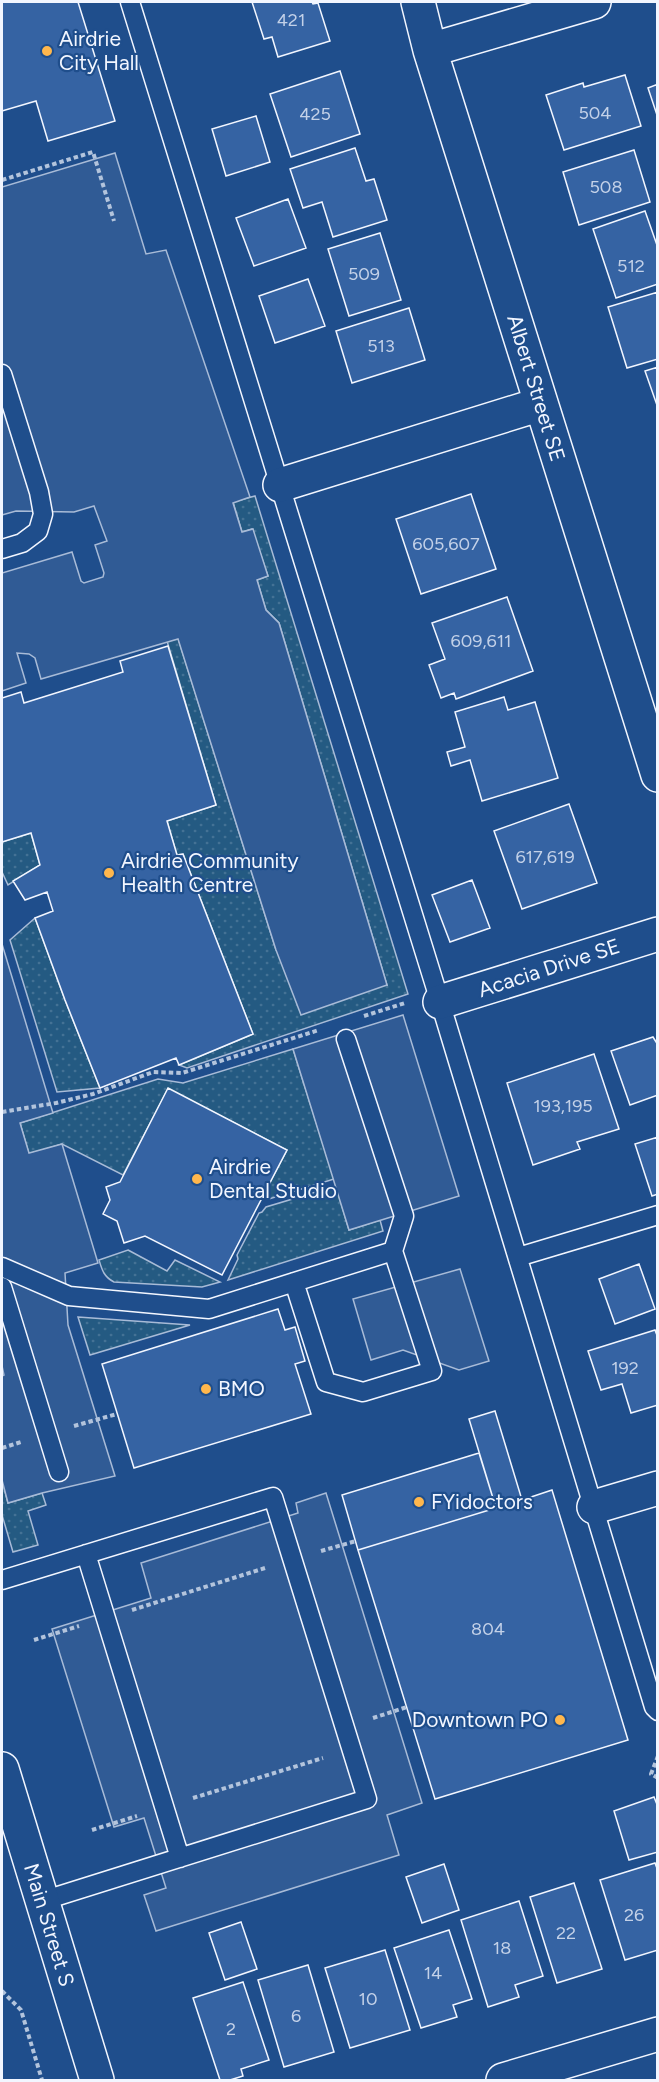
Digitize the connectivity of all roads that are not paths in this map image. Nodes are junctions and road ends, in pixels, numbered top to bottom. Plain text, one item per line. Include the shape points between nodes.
1 (130, 2) edge
2 (418, 2) edge
3 (594, 2) edge
4 (430, 50) junction
5 (2, 374) edge
6 (541, 404) junction
7 (280, 485) junction
8 (2, 549) edge
9 (657, 775) edge
10 (657, 934) edge
11 (439, 997) junction
12 (346, 1040) dead end
13 (657, 1215) edge
14 (393, 1251) junction
15 (518, 1257) junction
16 (2, 1267) edge
17 (294, 1282) junction
18 (2, 1287) edge
19 (58, 1472) dead end
20 (657, 1488) edge
21 (594, 1507) junction
22 (86, 1554) junction
23 (2, 1580) edge
24 (657, 1712) edge
25 (2, 1769) edge
26 (180, 1858) junction
27 (42, 1901) junction
28 (657, 2034) edge
29 (97, 2080) edge
30 (503, 2080) edge

1 - 7 lane
2 - 4 street, Albert Street SE
3 - 4 street
4 - 6 street, Albert Street SE
5 - 8 lane via 43,514 38,531 22,543
6 - 7 street
6 - 9 street, Albert Street SE
7 - 11 lane
10 - 11 street, Acacia Drive SE
11 - 15 lane
12 - 14 lane via 404,1216
13 - 15 lane
14 - 17 lane
14 - 17 lane via 432,1371 363,1392 326,1382
15 - 21 lane
16 - 17 lane via 69,1296 209,1308
18 - 19 lane
20 - 21 street
21 - 24 lane
22 - 23 lane
22 - 26 lane
22 - 26 lane via 273,1497 367,1799
25 - 27 street, Main Street S
26 - 27 lane
27 - 29 street, Main Street S
28 - 30 street

